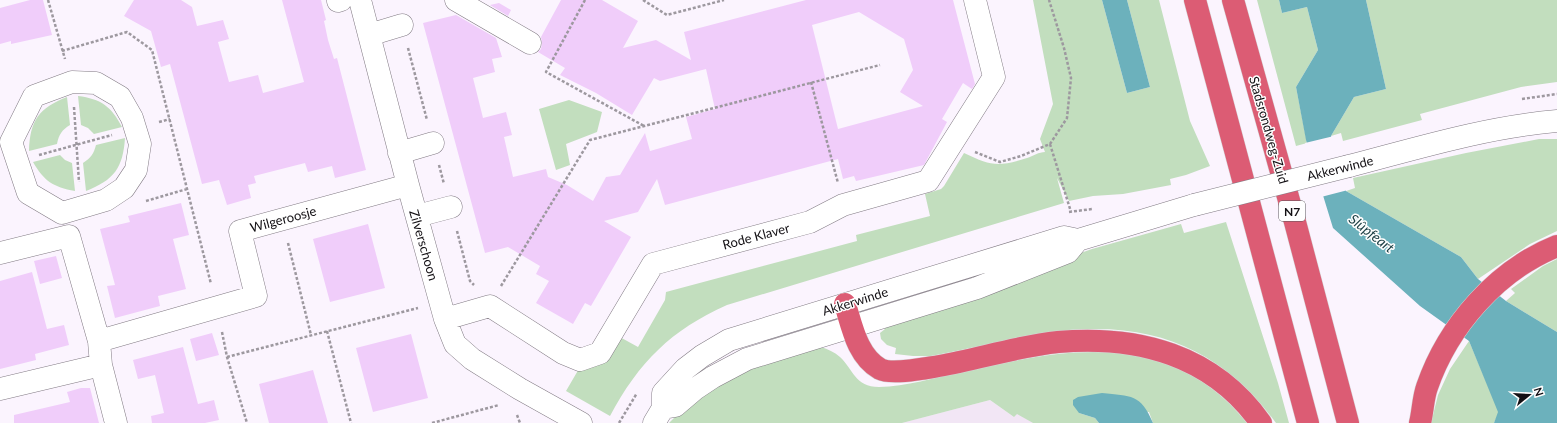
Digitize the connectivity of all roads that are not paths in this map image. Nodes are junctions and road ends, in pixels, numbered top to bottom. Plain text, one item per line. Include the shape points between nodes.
1 (360, 0) edge
2 (456, 0) edge
3 (975, 0) edge
4 (1195, 0) edge
5 (1233, 0) edge
6 (402, 25) dead end
7 (369, 35) junction
8 (530, 43) dead end
9 (1557, 120) edge
10 (433, 143) dead end
11 (399, 152) junction
12 (408, 186) junction
13 (451, 207) dead end
14 (72, 210) junction
15 (417, 216) junction
16 (69, 236) junction
17 (1078, 240) junction
18 (1557, 246) edge
19 (0, 253) edge
20 (845, 304) junction
21 (443, 310) junction
22 (852, 326) junction
23 (99, 340) junction
24 (101, 365) junction
25 (0, 389) edge
26 (658, 416) edge
27 (116, 423) edge
28 (581, 423) edge
29 (1260, 423) edge
30 (1308, 423) edge
31 (1348, 423) edge
32 (1420, 423) edge

1 - 7 street, Zilverschoon
2 - 8 street
3 - 21 street, Rode Klaver via 994,76 928,181 844,205 810,222 653,264 600,353 580,360 563,353 490,306
4 - 30 highway
5 - 31 highway, Stadsrondweg-Zuid / N7
6 - 7 street
7 - 11 street, Zilverschoon
9 - 17 street, Akkerwinde, bridge via 1497,129 1349,166 1194,205
10 - 11 street
11 - 12 street, Zilverschoon
12 - 15 street, Zilverschoon
12 - 23 street, Wilgeroosje via 240,231 256,296
13 - 15 street
14 - 14 street via 106,200 124,188 136,170 140,144 132,118 120,97 96,83 72,82 34,96 11,142 28,193
14 - 16 street
15 - 21 street, Zilverschoon
16 - 19 street
16 - 23 street
17 - 20 street, Akkerwinde via 1064,237
17 - 22 street, Akkerwinde via 1068,252 990,284
18 - 32 highway via 1539,253 1501,279 1473,308 1450,338 1427,388
20 - 22 highway
20 - 26 street, Akkerwinde via 729,340 702,356 685,369 663,393
21 - 28 street, Zilverschoon via 456,344 472,358 520,389
22 - 26 street, Akkerwinde via 747,359 707,381
22 - 29 highway via 860,349 870,361 881,369 903,371 1058,342 1117,342 1147,346 1172,354 1216,376 1250,408
23 - 24 street
24 - 25 street
24 - 27 street

